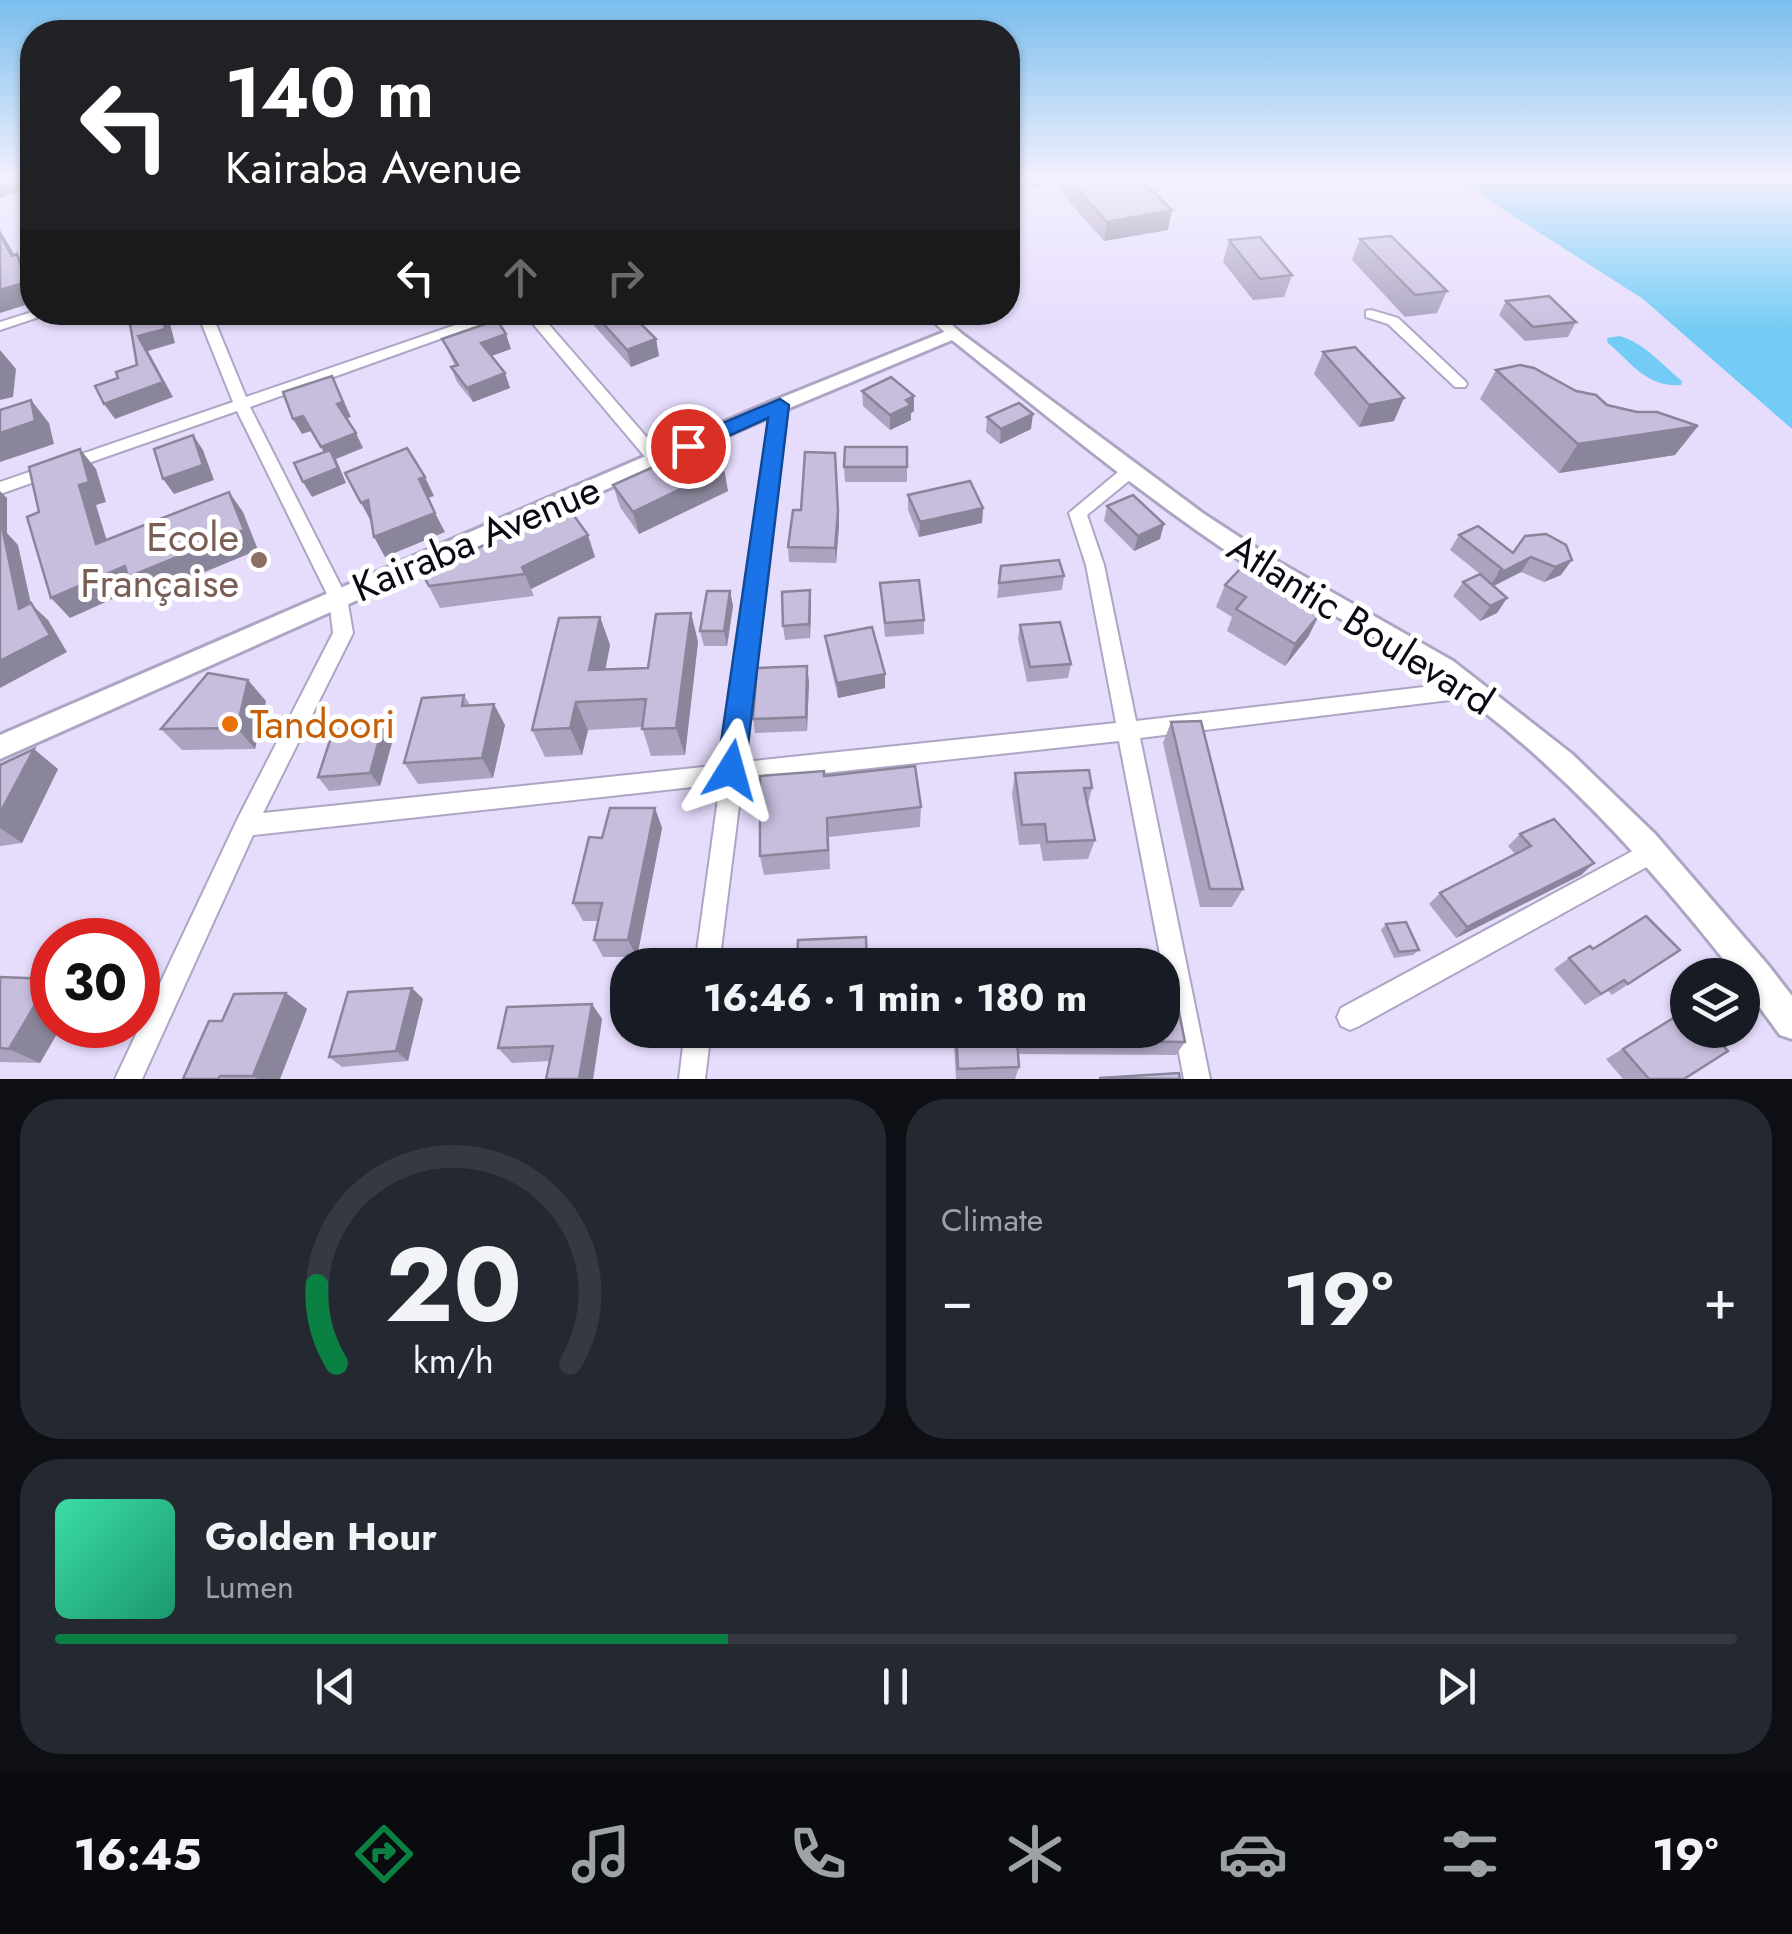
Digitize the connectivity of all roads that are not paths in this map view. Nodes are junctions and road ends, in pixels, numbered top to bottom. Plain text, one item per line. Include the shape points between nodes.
1 (1371, 314) dead end
2 (209, 325) edge
3 (470, 325) edge
4 (541, 325) edge
5 (944, 325) edge
6 (954, 333) junction
7 (1460, 384) dead end
8 (241, 404) junction
9 (780, 405) junction
10 (657, 460) junction
11 (1130, 471) junction
12 (0, 488) edge
13 (338, 598) junction
14 (1474, 689) junction
15 (1128, 731) junction
16 (0, 747) edge
17 (731, 770) junction
18 (246, 825) junction
19 (1653, 851) junction
20 (709, 948) edge
21 (1350, 1017) dead end
22 (1792, 1023) edge
23 (696, 1048) edge
24 (128, 1079) edge
25 (692, 1079) edge
26 (1197, 1079) edge

1 - 7 street via 1394,321
2 - 8 street
3 - 8 street
4 - 10 street
5 - 6 street, Atlantic Boulevard
6 - 9 street, Kairaba Avenue
6 - 11 street, Atlantic Boulevard
8 - 12 street
8 - 13 street
9 - 10 street, Kairaba Avenue
9 - 17 street
10 - 13 street, Kairaba Avenue
11 - 14 street, Atlantic Boulevard via 1235,546
11 - 15 street via 1078,513
13 - 16 street, Kairaba Avenue
13 - 18 street via 343,633 334,658
14 - 15 street
14 - 19 street, Atlantic Boulevard
15 - 17 street
15 - 26 street
17 - 18 street
17 - 20 street
18 - 24 street
19 - 21 street
19 - 22 street, Atlantic Boulevard
23 - 25 street

